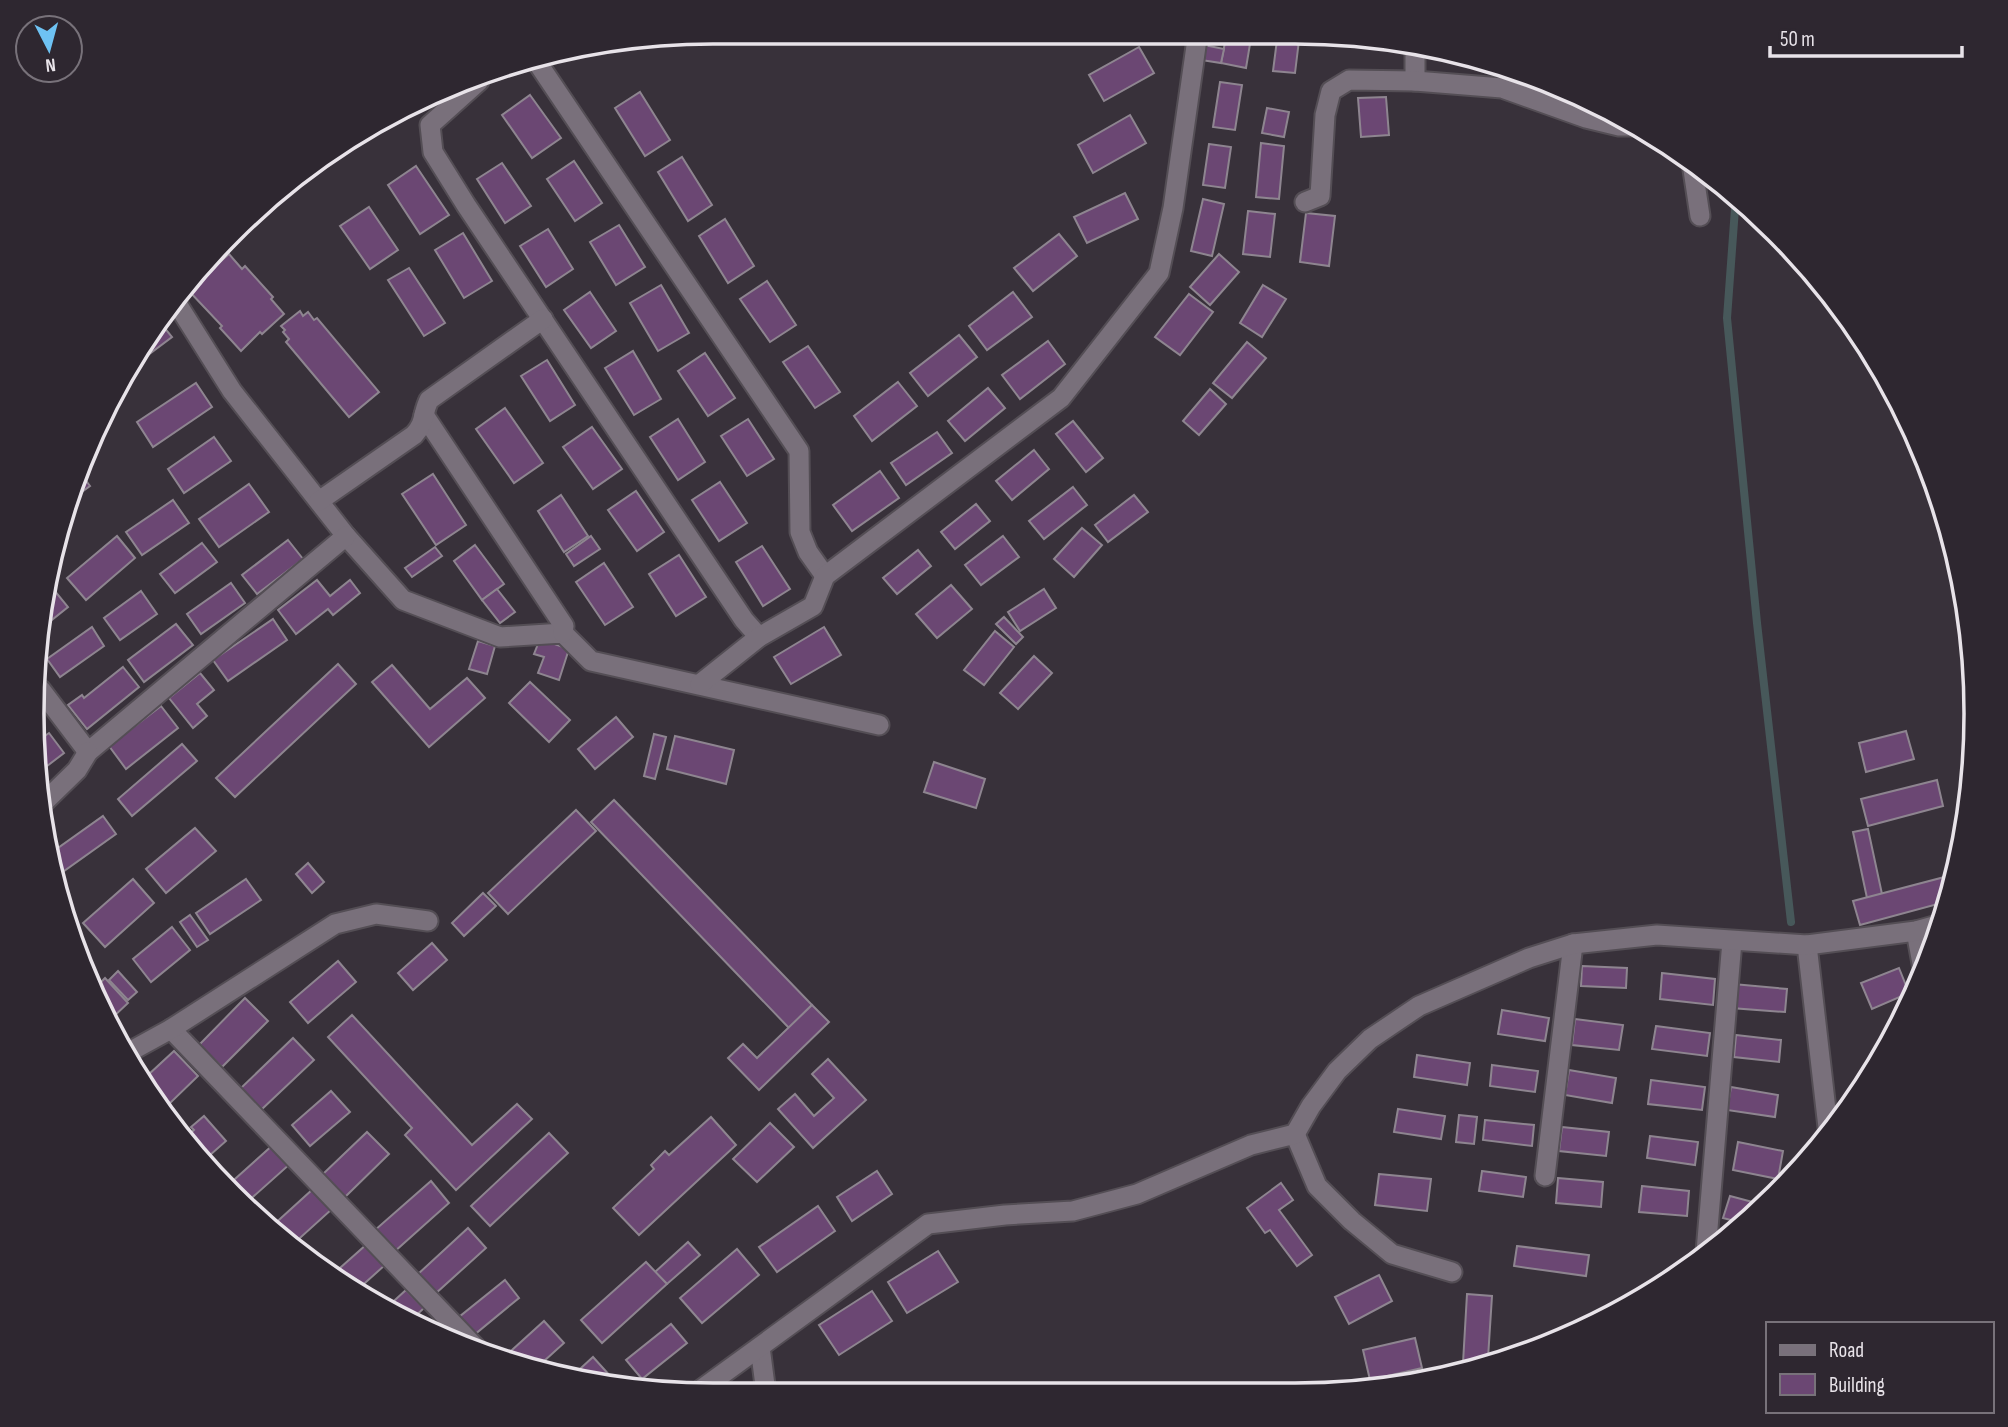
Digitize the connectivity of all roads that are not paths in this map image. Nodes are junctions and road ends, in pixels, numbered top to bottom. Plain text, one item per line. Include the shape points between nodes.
1 (1196, 44) edge
2 (1415, 55) edge
3 (540, 67) edge
4 (1415, 81) junction
5 (468, 91) edge
6 (1613, 125) edge
7 (1694, 176) edge
8 (1305, 202) dead end
9 (1700, 216) dead end
10 (180, 309) edge
11 (543, 319) junction
12 (424, 415) junction
13 (319, 501) junction
14 (346, 536) junction
15 (825, 576) junction
16 (563, 633) junction
17 (759, 637) junction
18 (700, 684) junction
19 (44, 695) edge
20 (879, 725) dead end
21 (88, 752) junction
22 (49, 797) edge
23 (428, 921) dead end
24 (1930, 927) edge
25 (1916, 930) junction
26 (1732, 940) junction
27 (1573, 944) junction
28 (1807, 945) junction
29 (1920, 952) edge
30 (171, 1029) junction
31 (134, 1049) edge
32 (1827, 1119) edge
33 (1295, 1134) junction
34 (1545, 1176) dead end
35 (1707, 1241) edge
36 (1452, 1272) dead end
37 (463, 1334) edge
38 (760, 1347) junction
39 (710, 1383) edge
40 (765, 1383) edge

1 - 15 street via 1159,273 1062,398
2 - 4 street
3 - 15 street via 799,451 800,531
4 - 6 street via 1502,88
4 - 8 street via 1349,80 1331,92 1325,115 1320,196
5 - 11 street via 430,125 433,152
7 - 9 street
10 - 13 street via 232,391
11 - 12 street via 429,400
11 - 17 street
12 - 13 street via 423,425 414,435
12 - 16 street via 564,626
13 - 14 street
14 - 16 street via 403,600 500,637
14 - 21 street
15 - 17 street via 813,606
16 - 18 street via 592,662
17 - 18 street
18 - 20 street
19 - 21 street
21 - 22 street
23 - 30 street via 376,914 335,925
24 - 25 street
25 - 28 street
25 - 29 street
26 - 27 street via 1657,935
26 - 28 street
26 - 35 street
27 - 33 street via 1419,1006 1370,1038 1337,1071
27 - 34 street
28 - 32 street
30 - 31 street
30 - 37 street
33 - 36 street via 1317,1186 1352,1221 1392,1254
33 - 38 street via 1251,1145 1137,1195 1073,1211 928,1224
38 - 39 street
38 - 40 street

